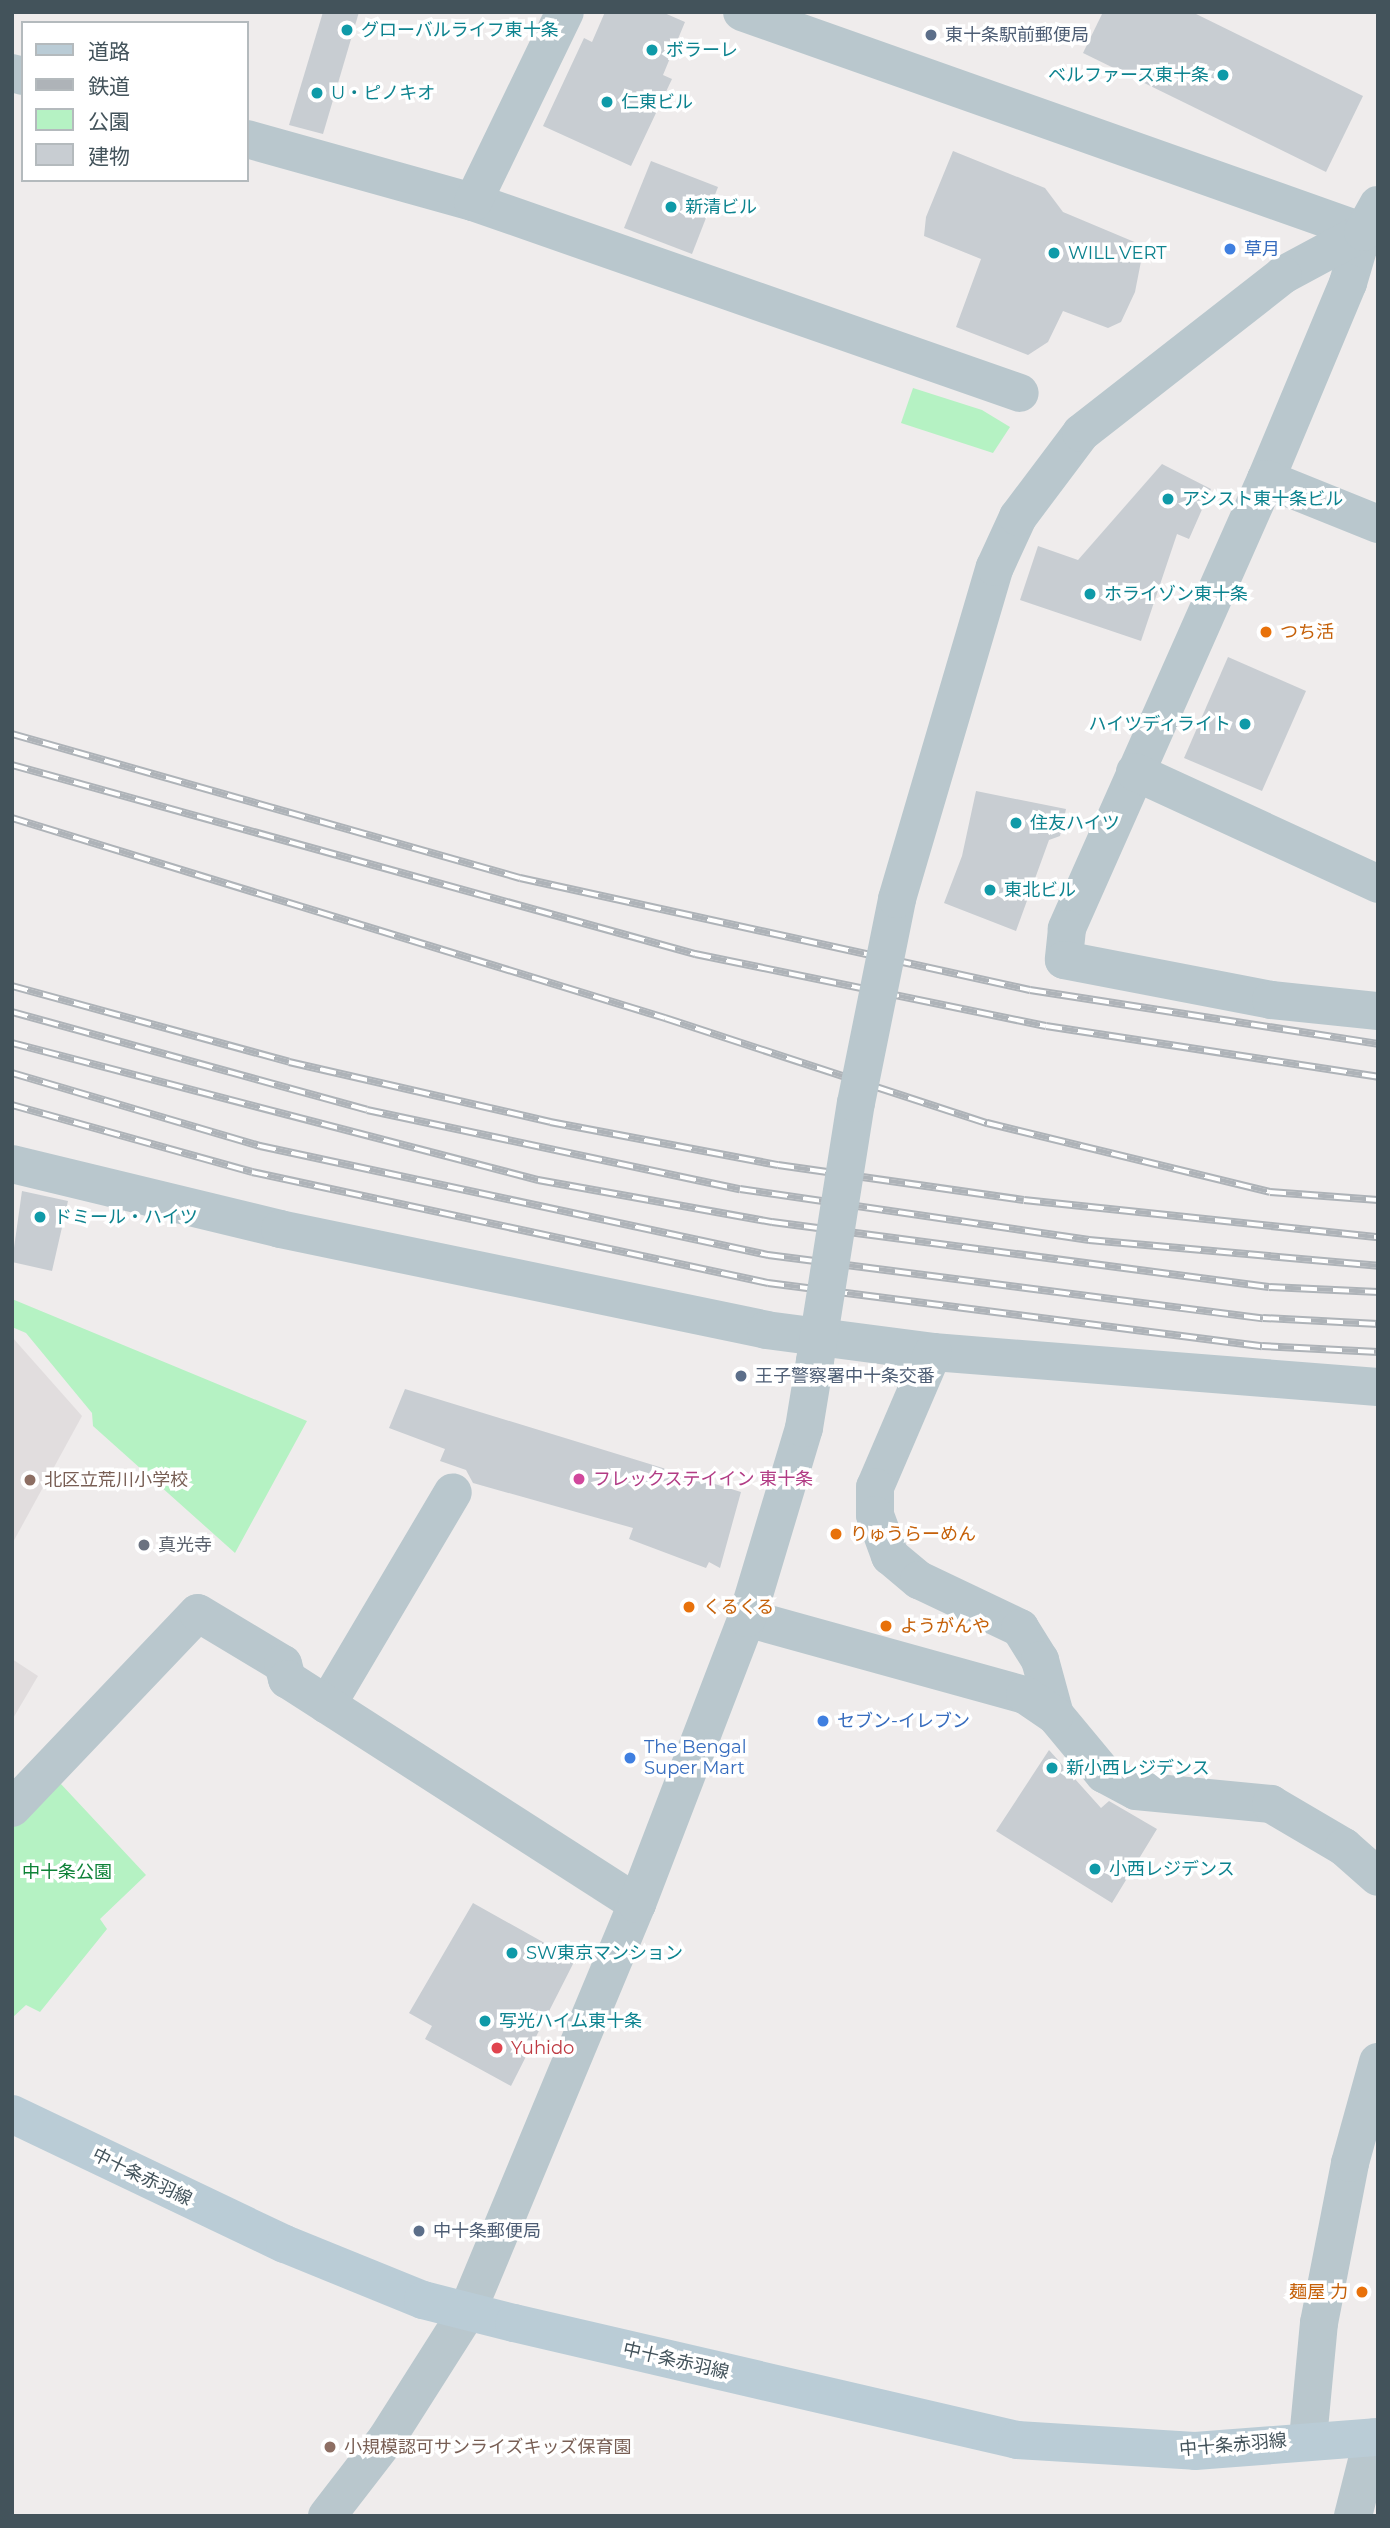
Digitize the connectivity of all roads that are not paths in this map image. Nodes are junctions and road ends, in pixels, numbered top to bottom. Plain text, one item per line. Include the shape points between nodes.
1 (565, 12) edge
2 (742, 12) edge
3 (248, 139) edge
4 (473, 202) junction
5 (1373, 225) edge
6 (1020, 393) dead end
7 (1266, 479) junction
8 (1378, 524) edge
9 (1135, 772) junction
10 (1378, 884) edge
11 (1378, 1011) edge
12 (12, 1164) edge
13 (933, 1352) junction
14 (1378, 1387) edge
15 (453, 1492) dead end
16 (747, 1618) junction
17 (327, 1705) junction
18 (1055, 1715) junction
19 (12, 1808) edge
20 (1378, 1877) edge
21 (637, 1904) junction
22 (1378, 2062) edge
23 (12, 2114) edge
24 (467, 2312) junction
25 (1376, 2437) edge
26 (1308, 2439) junction
27 (327, 2516) edge
28 (1353, 2516) edge

1 - 4 street
2 - 5 street
3 - 4 street
4 - 6 street
5 - 7 street
5 - 16 street, bridge via 1283,275 1081,433 1025,506 995,567 897,899 856,1103 804,1427
7 - 8 street
7 - 9 street
9 - 10 street
9 - 11 street via 1066,929 1064,960 1271,1000
12 - 13 street via 280,1229 766,1330
13 - 14 street
13 - 18 street via 875,1487 878,1532 903,1570 1020,1628 1040,1660
15 - 17 street
16 - 18 street via 1026,1695
16 - 21 street
17 - 19 street via 287,1679 283,1664 198,1613
17 - 21 street
18 - 20 street via 1104,1774 1136,1791 1271,1804 1344,1847
21 - 24 street
22 - 26 street via 1350,2163 1319,2323
23 - 24 main road, 中十条赤羽線 via 285,2244 423,2300
24 - 26 main road, 中十条赤羽線 via 1017,2440 1195,2451
24 - 27 street via 387,2438
25 - 26 main road, 中十条赤羽線
25 - 28 street

